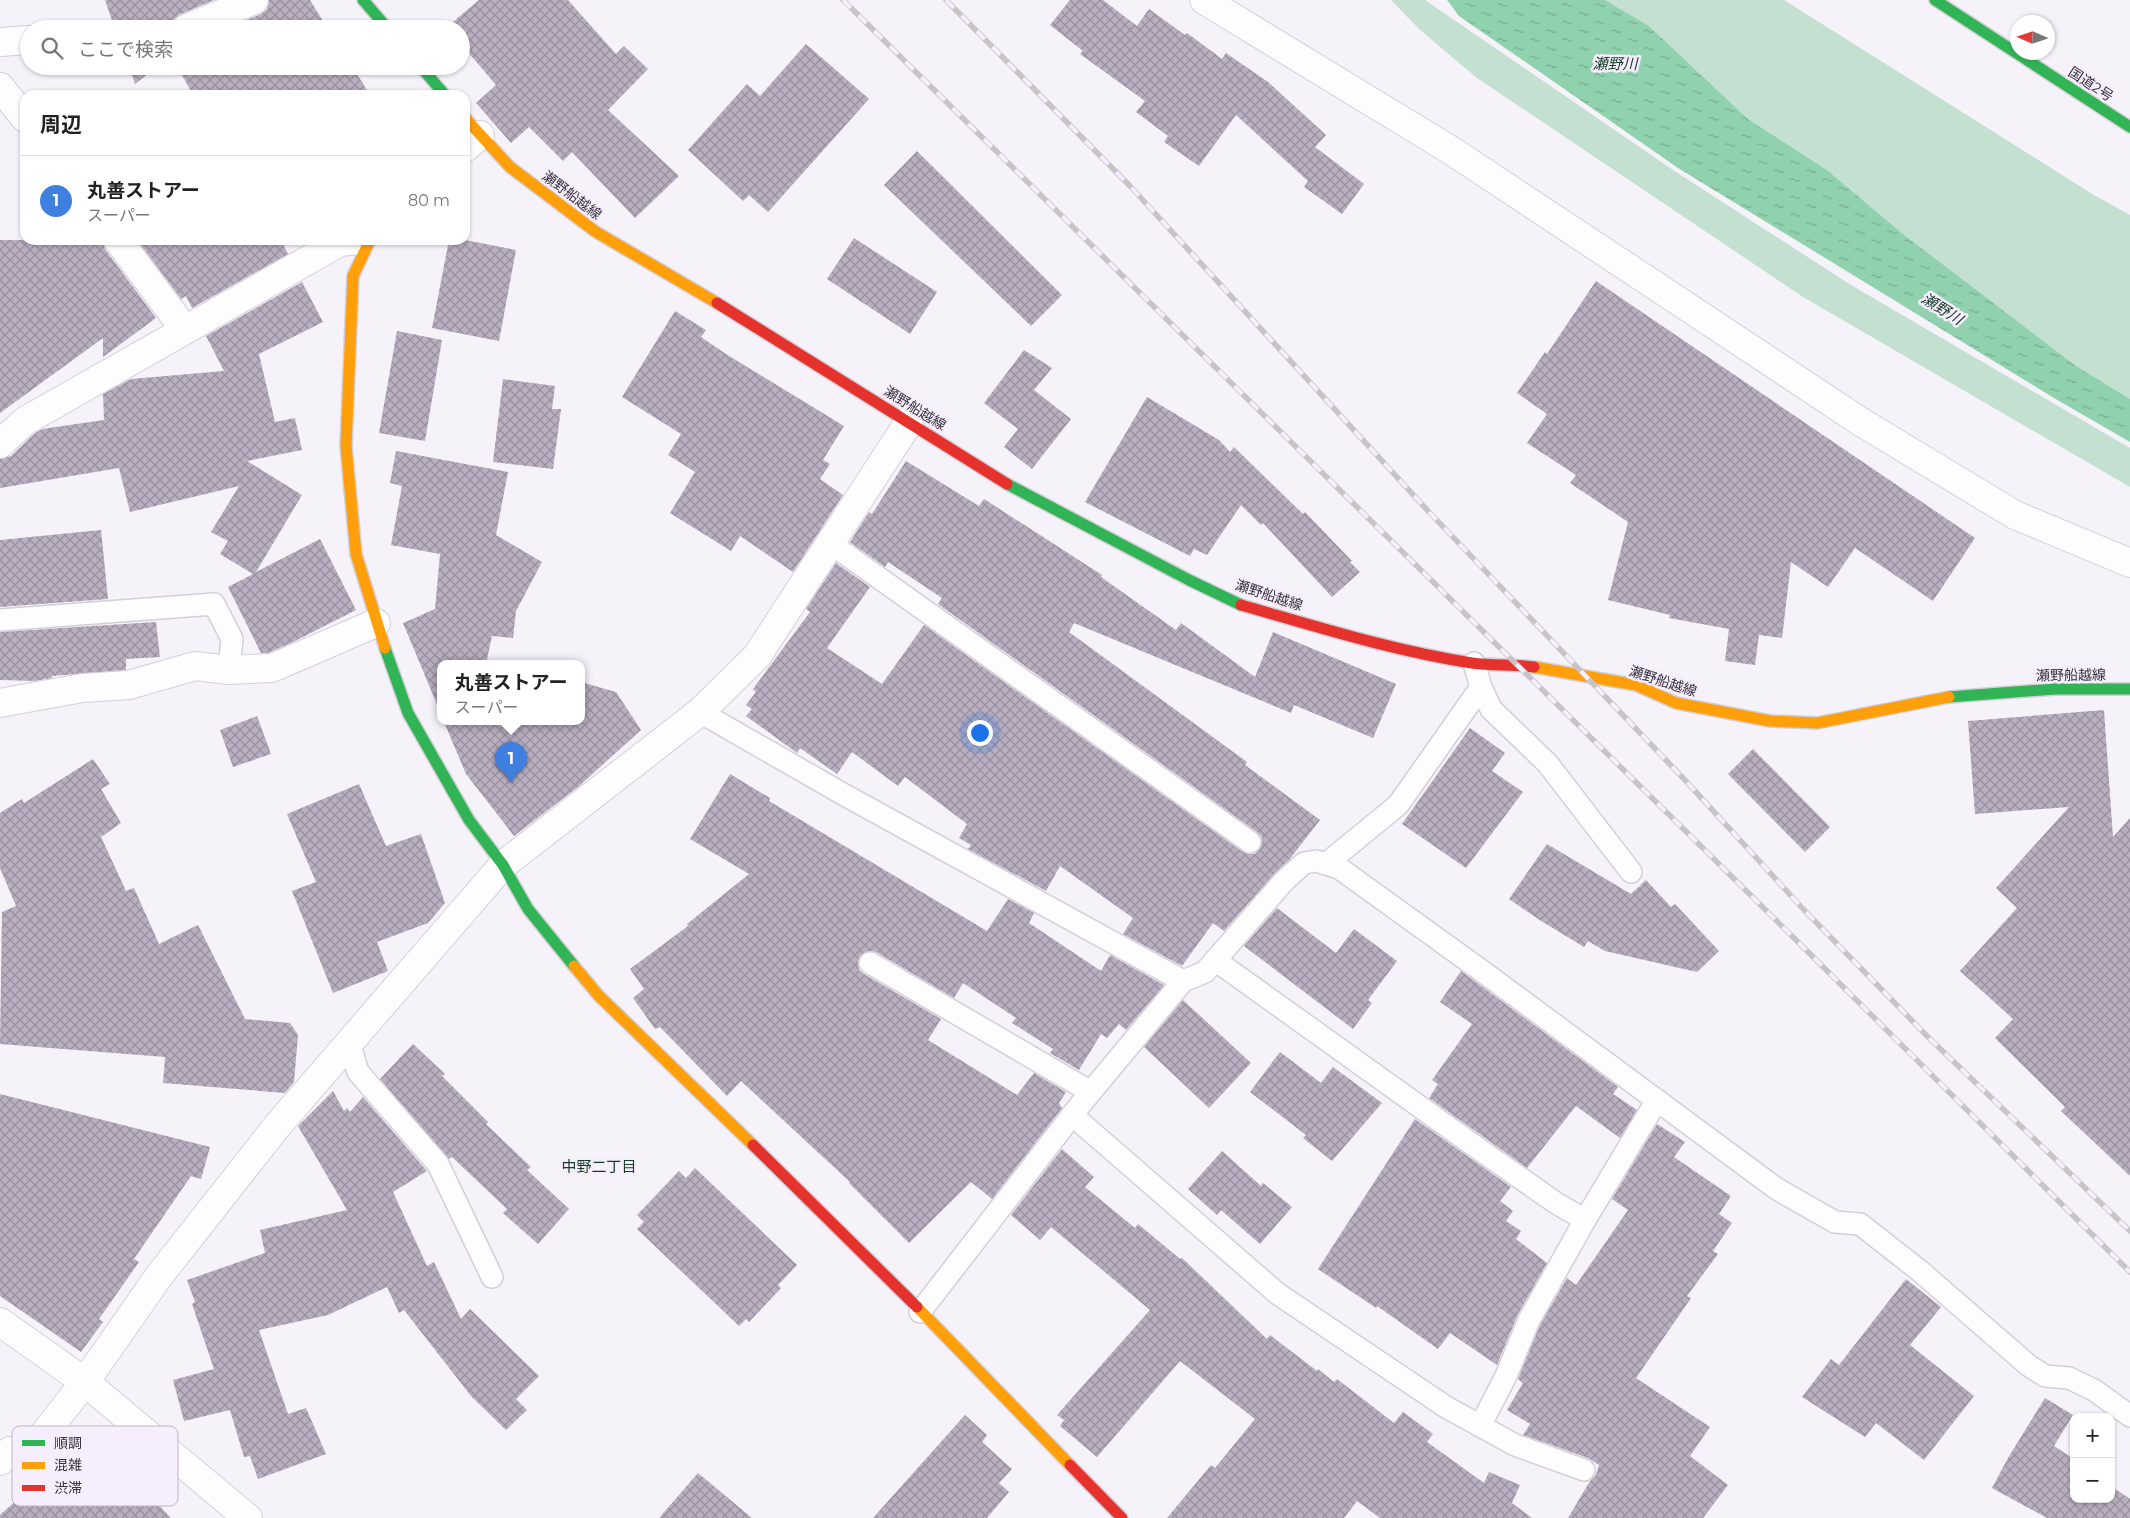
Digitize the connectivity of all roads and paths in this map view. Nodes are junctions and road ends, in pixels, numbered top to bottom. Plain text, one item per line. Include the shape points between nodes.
1 (254, 0) edge
2 (363, 0) edge
3 (1204, 0) edge
4 (1935, 0) edge
5 (207, 20) edge
6 (380, 20) edge
7 (20, 41) edge
8 (0, 42) edge
9 (428, 75) edge
10 (0, 87) edge
11 (441, 90) edge
12 (20, 112) edge
13 (2130, 127) edge
14 (470, 134) edge
15 (122, 245) edge
16 (335, 245) edge
17 (368, 245) edge
18 (185, 330) junction
19 (909, 422) junction
20 (0, 444) edge
21 (830, 543) junction
22 (2130, 563) edge
23 (0, 620) edge
24 (376, 623) junction
25 (1474, 663) junction
26 (229, 670) junction
27 (1481, 687) junction
28 (2130, 689) edge
29 (0, 703) edge
30 (700, 712) junction
31 (1250, 842) dead end
32 (1327, 863) junction
33 (503, 865) junction
34 (1631, 872) dead end
35 (1215, 960) junction
36 (870, 963) dead end
37 (1182, 981) junction
38 (349, 1042) junction
39 (1090, 1092) junction
40 (1656, 1100) junction
41 (1072, 1116) junction
42 (1585, 1220) junction
43 (492, 1278) dead end
44 (920, 1312) junction
45 (0, 1322) edge
46 (85, 1382) junction
47 (2130, 1416) edge
48 (50, 1426) edge
49 (138, 1426) edge
50 (1480, 1426) junction
51 (12, 1452) edge
52 (178, 1460) edge
53 (0, 1461) edge
54 (1584, 1470) dead end
55 (248, 1518) edge
56 (1122, 1518) edge

1 - 5 street
2 - 6 main road
3 - 22 street via 1452,151 1860,422 2015,515
4 - 13 main road, 国道2号
7 - 8 street
9 - 11 main road
10 - 12 street
14 - 19 main road, 瀬野船越線 via 596,232
15 - 18 street
16 - 18 street
17 - 24 main road via 353,276 346,446 356,554
18 - 20 street via 25,420
19 - 21 street
19 - 25 main road, 瀬野船越線 via 996,478 1236,603 1374,643
21 - 30 street via 757,656
21 - 31 lane
23 - 26 lane via 214,604 232,639
24 - 26 street via 272,668
24 - 33 main road via 408,713 469,820
25 - 27 lane
25 - 28 main road, 瀬野船越線 via 1516,664 1636,685 1676,703 1770,721 1817,723 1953,696 2056,689
26 - 29 street via 195,666 129,685 82,688
27 - 32 lane via 1398,805
27 - 34 lane via 1491,709 1548,764
30 - 33 street
30 - 37 lane
32 - 35 lane via 1304,863 1284,881
32 - 40 lane via 1339,868
33 - 38 street
33 - 44 main road via 528,910 599,996 867,1255
35 - 37 lane via 1205,972
35 - 42 lane via 1483,1152
36 - 39 lane
37 - 39 lane
38 - 43 lane via 358,1072 438,1164
38 - 46 street via 278,1124 159,1276
39 - 41 lane
40 - 42 lane
40 - 47 lane via 1777,1189 1835,1222 1860,1224 2028,1366 2044,1376 2069,1378 2094,1390
41 - 44 lane
41 - 50 lane via 1278,1294 1446,1408
42 - 50 lane via 1529,1320 1506,1376
44 - 56 main road
45 - 46 street
46 - 48 street
46 - 49 street
50 - 54 lane via 1515,1445
51 - 53 street
52 - 55 street

